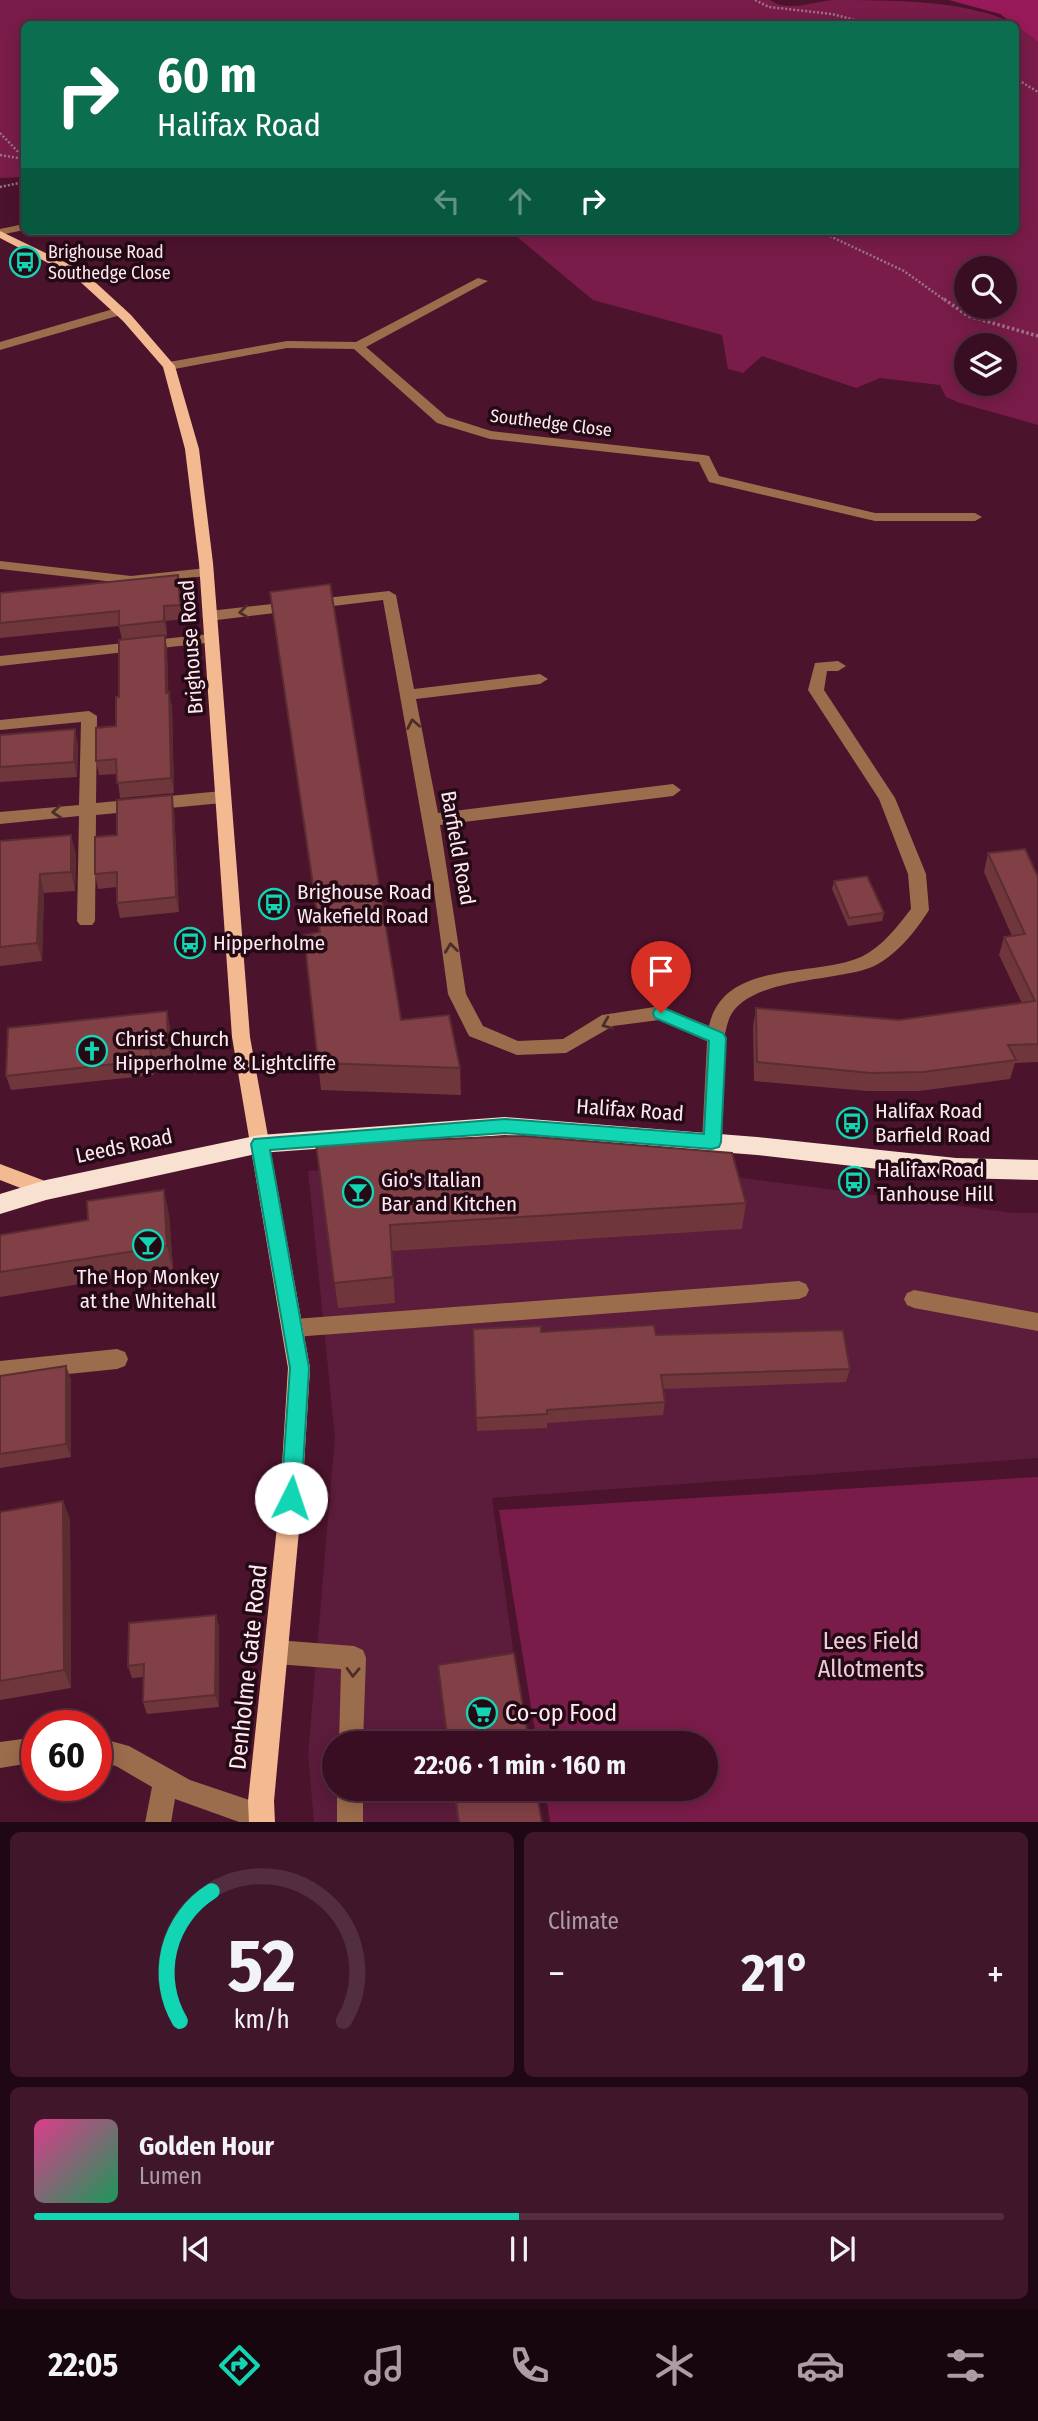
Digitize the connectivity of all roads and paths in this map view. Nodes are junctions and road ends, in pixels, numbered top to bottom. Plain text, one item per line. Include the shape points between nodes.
1 (755, 0) edge
2 (859, 21) edge
3 (1019, 81) edge
4 (1038, 93) edge
5 (0, 133) edge
6 (0, 155) edge
7 (21, 156) edge
8 (21, 158) edge
9 (21, 183) edge
10 (0, 187) edge
11 (21, 229) edge
12 (0, 233) edge
13 (828, 235) edge
14 (482, 281) dead end
15 (120, 311) junction
16 (1038, 335) edge
17 (0, 346) edge
18 (359, 346) junction
19 (169, 366) junction
20 (975, 517) dead end
21 (0, 565) edge
22 (207, 572) junction
23 (132, 580) junction
24 (57, 588) edge
25 (209, 616) junction
26 (210, 639) junction
27 (0, 661) edge
28 (838, 666) dead end
29 (540, 679) dead end
30 (407, 695) junction
31 (0, 725) edge
32 (673, 790) dead end
33 (222, 797) junction
34 (87, 810) junction
35 (0, 818) edge
36 (431, 820) junction
37 (86, 921) dead end
38 (717, 1038) junction
39 (712, 1142) junction
40 (260, 1144) junction
41 (1038, 1170) edge
42 (0, 1172) edge
43 (46, 1190) junction
44 (0, 1204) edge
45 (799, 1290) dead end
46 (914, 1299) dead end
47 (1038, 1322) edge
48 (294, 1328) junction
49 (117, 1359) dead end
50 (0, 1371) edge
51 (276, 1652) junction
52 (351, 1731) edge
53 (21, 1752) edge
54 (112, 1753) edge
55 (0, 1755) edge
56 (166, 1780) junction
57 (350, 1801) edge
58 (262, 1819) edge
59 (158, 1822) edge
60 (350, 1822) edge

1 - 2 path via 769,7
3 - 4 path
5 - 7 path
6 - 8 path
9 - 10 path
11 - 12 street
12 - 15 main road, Brighouse Road via 79,274
13 - 16 path via 904,271 968,316
14 - 18 street
15 - 17 street
15 - 19 main road, Brighouse Road
18 - 19 street via 292,345
18 - 20 street, Southedge Close via 442,420 490,435 704,459 714,479 875,517
19 - 22 main road, Brighouse Road via 192,449
21 - 23 street
22 - 23 street
22 - 25 main road, Brighouse Road
23 - 24 street
25 - 26 main road, Brighouse Road
30 -> 25 street, Barfield Road via 389,595
26 - 27 street
26 - 33 main road, Brighouse Road
28 - 38 street via 820,666 816,690 887,798 917,874 920,910 900,937 866,962 746,990 722,1012
29 - 30 street
36 -> 30 street, Barfield Road
31 - 34 street via 89,716
32 - 36 street
33 - 34 street
33 - 40 main road, Brighouse Road via 241,1037
34 -> 35 street
34 - 37 street
38 -> 36 street, Barfield Road via 661,1013 609,1020 566,1046 517,1048 476,1031 457,994
38 - 39 street
39 - 40 highway, Halifax Road via 505,1126
39 - 41 highway, Halifax Road via 956,1168
40 - 43 highway, Leeds Road
40 - 48 main road, Denholme Gate Road
42 - 43 main road
43 - 44 highway, Leeds Road
45 - 48 street
46 - 47 street
48 - 51 main road, Denholme Gate Road via 299,1368
49 - 50 street
51 -> 52 street via 354,1658
51 - 58 main road, Denholme Gate Road
53 - 55 street
54 - 56 street
56 - 58 street
56 - 59 street
57 - 60 street

